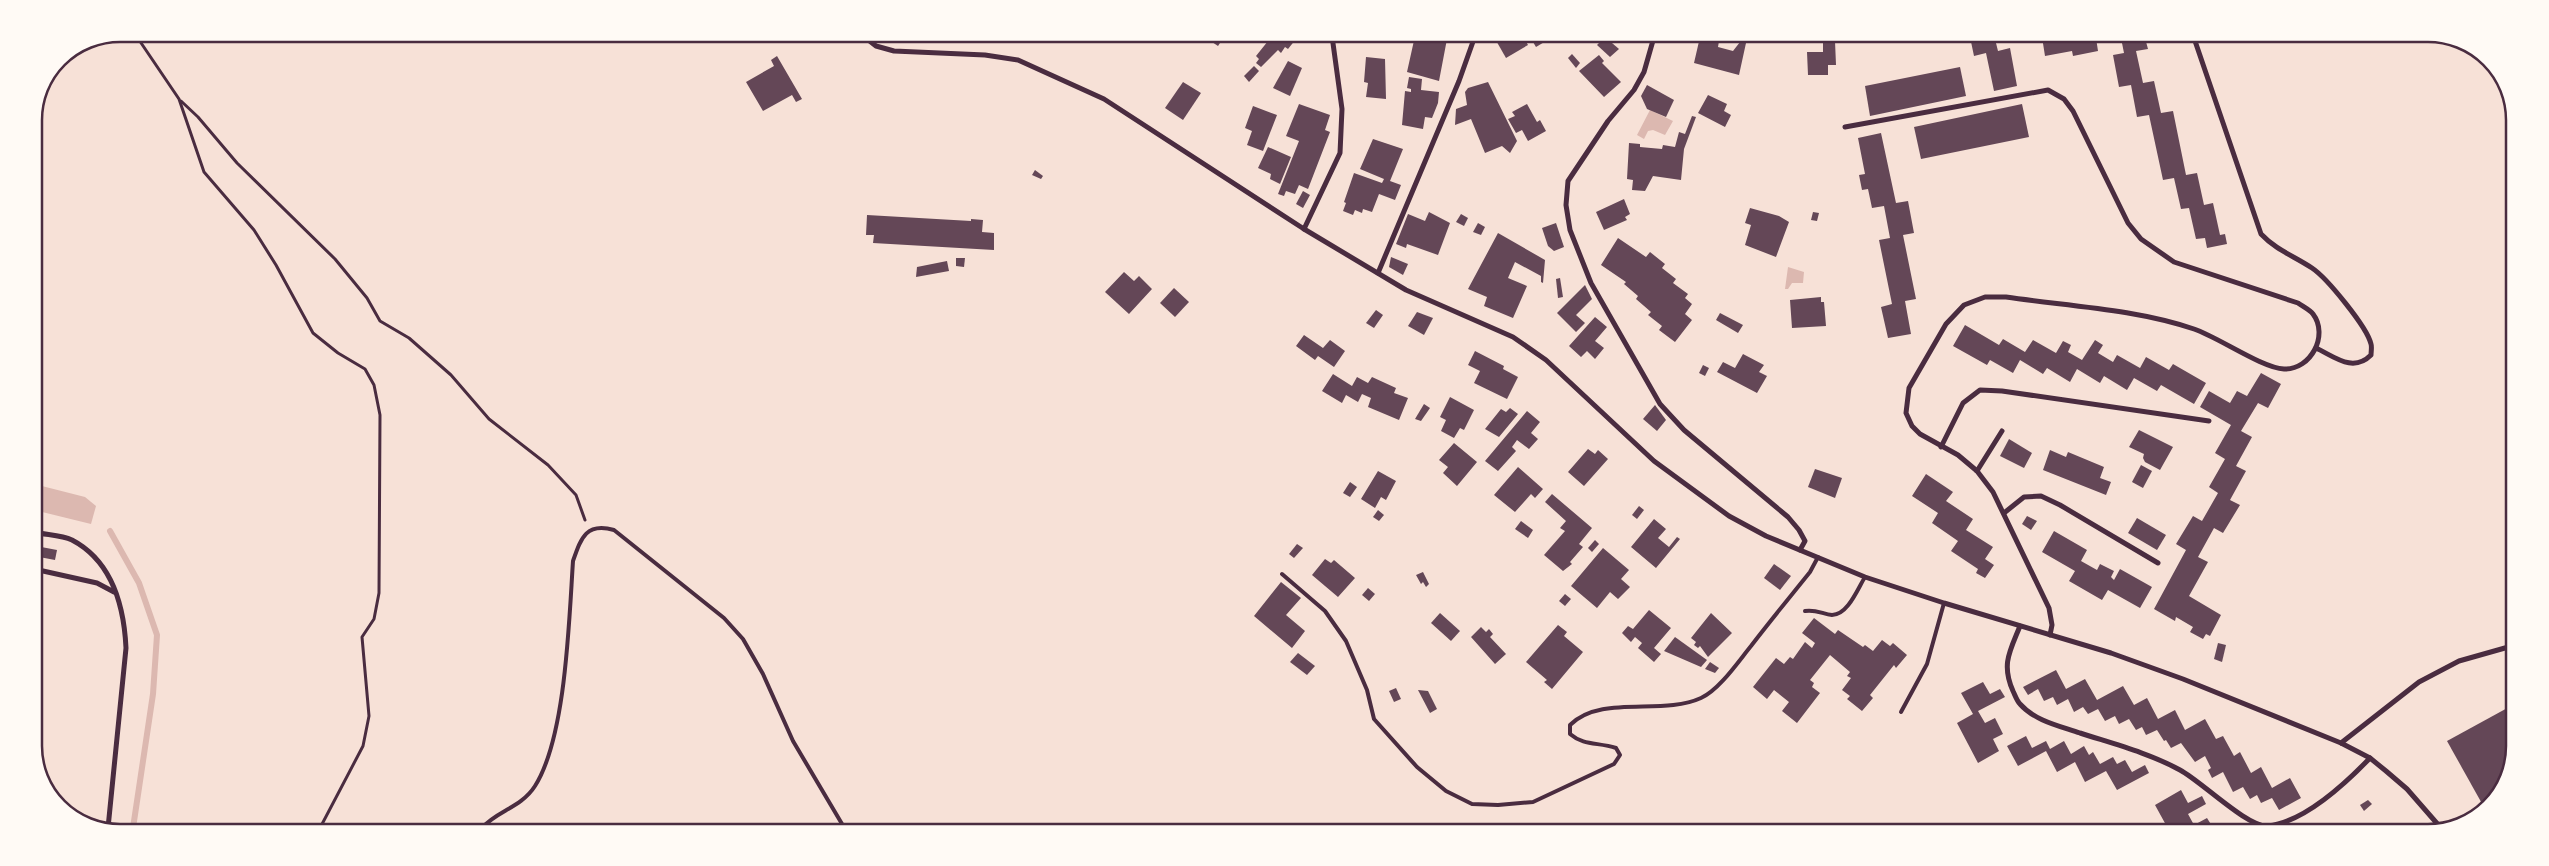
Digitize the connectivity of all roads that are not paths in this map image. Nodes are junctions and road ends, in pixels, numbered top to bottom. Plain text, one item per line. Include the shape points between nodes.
1 (871, 42) edge
2 (1333, 42) edge
3 (1473, 42) edge
4 (1653, 42) edge
5 (2195, 42) edge
6 (1845, 127) dead end
7 (1304, 229) junction
8 (1378, 273) junction
9 (2316, 348) junction
10 (2208, 421) dead end
11 (2002, 431) dead end
12 (1942, 447) junction
13 (1977, 471) junction
14 (2004, 513) junction
15 (43, 534) edge
16 (1800, 550) junction
17 (1818, 557) junction
18 (2158, 563) dead end
19 (43, 571) edge
20 (1282, 574) dead end
21 (1865, 577) junction
22 (115, 592) junction
23 (1944, 603) junction
24 (1805, 611) dead end
25 (2020, 626) junction
26 (2050, 635) junction
27 (2506, 648) edge
28 (1901, 712) dead end
29 (2341, 743) junction
30 (2370, 758) junction
31 (109, 823) edge
32 (2437, 823) edge
33 (488, 824) edge
34 (842, 824) edge
35 (2257, 824) edge
36 (2279, 824) edge

1 - 7 street via 894,51 985,55 1018,60 1050,73 1104,99
2 - 7 street via 1342,109 1340,152
3 - 8 street
4 - 16 street via 1644,72 1634,90 1608,121 1568,181 1566,205 1570,230 1592,283 1660,404 1684,430 1788,517 1805,541
5 - 9 street via 2261,234 2272,246 2329,282 2366,334 2371,344 2371,355 2352,365
6 - 9 street via 2048,90 2064,99 2073,111 2128,223 2141,239 2174,262 2298,303 2313,314 2320,329
7 - 8 street
8 - 16 street via 1406,290 1513,337 1546,360 1654,461 1697,494 1729,516
9 - 12 street via 2310,358 2285,370 2270,366 2194,329 2136,315 2006,297 1984,297 1964,305 1946,324 1909,388 1906,413 1912,426
10 - 12 street via 1980,390 1963,404
11 - 13 street
12 - 13 street
13 - 14 street
14 - 18 street via 2024,497 2041,496
14 - 26 street via 2049,608
15 - 22 street via 70,539 92,552 106,568
16 - 17 street
17 - 20 lane via 1810,572 1726,676 1702,698 1679,704 1597,710 1580,715 1570,726 1570,734 1579,742 1603,743 1616,748 1620,755 1614,764 1533,802 1498,805 1472,804 1446,792 1416,768 1374,719 1367,690 1346,641 1326,611
17 - 21 street
19 - 22 street via 97,583
21 - 23 street
21 - 24 lane via 1842,612 1834,615
22 - 31 street via 125,620 126,648
23 - 25 street
23 - 28 lane via 1927,664
25 - 26 street
25 - 35 street via 2006,661 2008,679 2019,704 2039,719 2153,757 2181,770 2247,820
26 - 29 street via 2183,679
27 - 29 street via 2459,661 2419,682
29 - 30 street
30 - 32 street via 2407,789
30 - 36 street via 2332,793 2289,822
33 - 34 lane via 524,799 543,770 560,703 573,561 580,541 589,530 600,526 614,530 724,618 743,639 763,674 793,741

